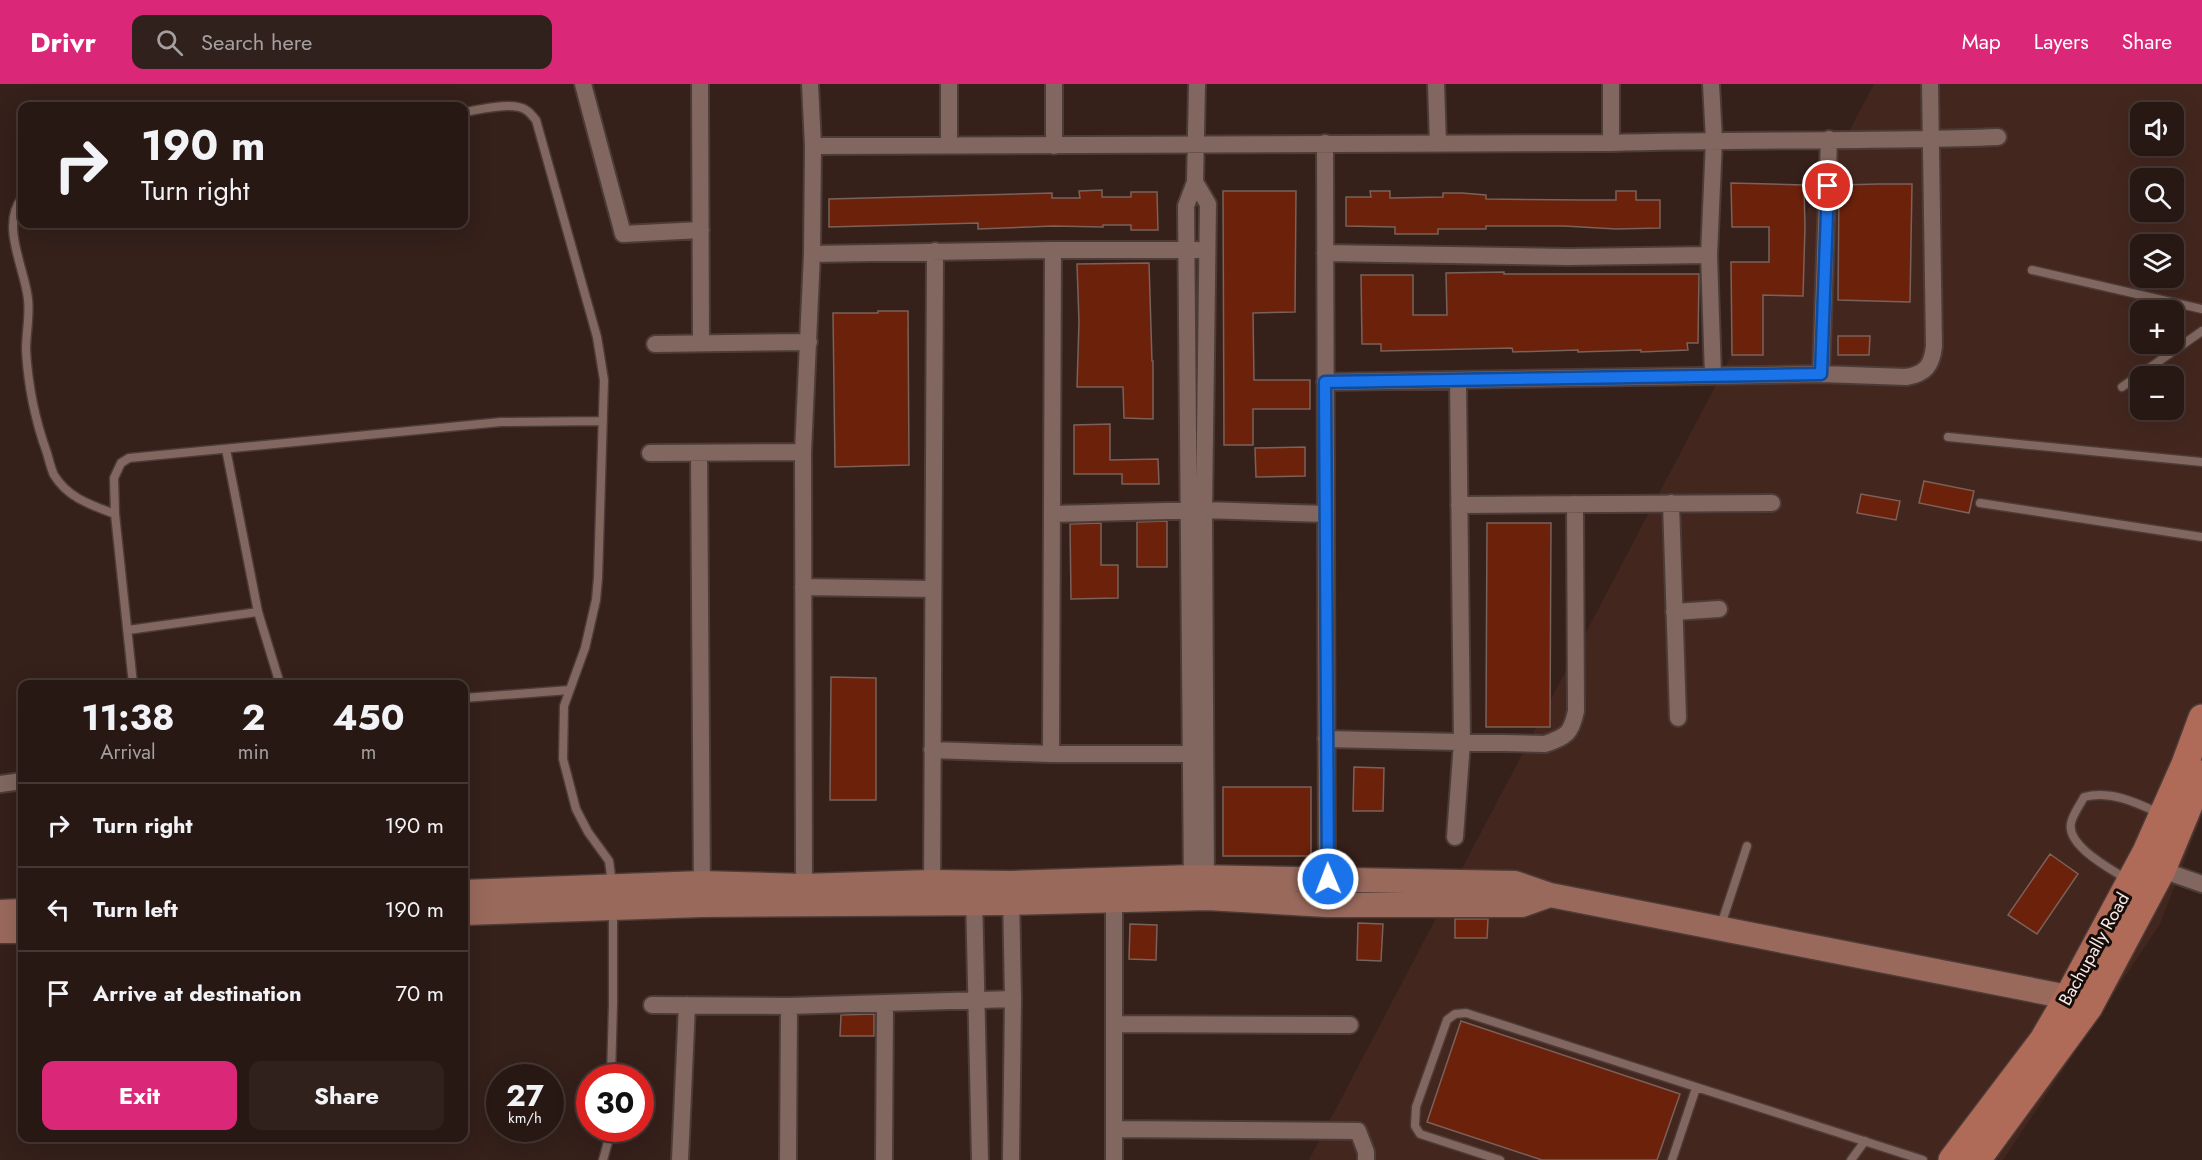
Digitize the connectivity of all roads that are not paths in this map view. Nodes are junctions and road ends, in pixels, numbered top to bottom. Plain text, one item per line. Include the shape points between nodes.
1 (583, 84) edge
2 (700, 84) edge
3 (810, 84) edge
4 (949, 84) edge
5 (1054, 84) edge
6 (1197, 84) edge
7 (1437, 84) edge
8 (1611, 84) edge
9 (1711, 84) edge
10 (1930, 84) edge
11 (468, 111) edge
12 (1998, 137) dead end
13 (1829, 139) junction
14 (1714, 140) junction
15 (1931, 140) junction
16 (1196, 143) junction
17 (1325, 143) junction
18 (1438, 143) junction
19 (1611, 143) junction
20 (949, 145) junction
21 (813, 146) junction
22 (1054, 146) junction
23 (1195, 182) junction
24 (18, 206) edge
25 (701, 230) junction
26 (1053, 250) junction
27 (1188, 250) junction
28 (1206, 250) junction
29 (935, 251) junction
30 (1325, 253) junction
31 (812, 254) junction
32 (1709, 255) junction
33 (2032, 270) dead end
34 (2202, 309) edge
35 (2202, 331) edge
36 (809, 342) junction
37 (701, 343) junction
38 (655, 344) dead end
39 (1821, 374) junction
40 (1713, 376) junction
41 (1458, 380) junction
42 (1325, 382) junction
43 (2122, 387) dead end
44 (602, 421) junction
45 (1948, 437) dead end
46 (226, 449) junction
47 (803, 452) junction
48 (650, 453) dead end
49 (699, 453) junction
50 (2202, 462) edge
51 (1671, 503) junction
52 (1772, 503) dead end
53 (1980, 503) dead end
54 (1575, 504) junction
55 (1459, 505) junction
56 (1196, 510) junction
57 (115, 514) junction
58 (1053, 514) junction
59 (1326, 514) junction
60 (2202, 537) edge
61 (803, 587) junction
62 (933, 589) junction
63 (1719, 609) dead end
64 (258, 612) junction
65 (1674, 612) junction
66 (128, 630) junction
67 (133, 680) edge
68 (279, 680) edge
69 (569, 690) junction
70 (468, 698) edge
71 (1678, 718) dead end
72 (2202, 718) edge
73 (1326, 739) junction
74 (1461, 742) junction
75 (932, 750) junction
76 (1052, 754) junction
77 (1198, 754) junction
78 (2202, 774) edge
79 (18, 782) edge
80 (0, 784) edge
81 (2162, 814) junction
82 (1455, 837) dead end
83 (1747, 846) dead end
84 (2163, 870) junction
85 (1328, 879) junction
86 (2131, 881) junction
87 (2202, 884) edge
88 (1199, 888) junction
89 (468, 892) edge
90 (975, 892) junction
91 (932, 893) junction
92 (1011, 893) junction
93 (702, 894) junction
94 (1550, 895) junction
95 (804, 896) junction
96 (612, 897) junction
97 (1114, 899) junction
98 (1327, 905) junction
99 (18, 911) edge
100 (0, 912) edge
101 (468, 913) edge
102 (1720, 929) junction
103 (18, 931) edge
104 (0, 932) edge
105 (2068, 997) junction
106 (977, 999) junction
107 (1013, 999) junction
108 (885, 1003) junction
109 (652, 1005) dead end
110 (687, 1005) junction
111 (789, 1006) junction
112 (1114, 1024) junction
113 (1350, 1025) dead end
114 (611, 1064) edge
115 (1696, 1088) junction
116 (1114, 1129) junction
117 (1865, 1141) junction
118 (608, 1142) edge
119 (603, 1160) edge
120 (680, 1160) edge
121 (788, 1160) edge
122 (884, 1160) edge
123 (980, 1160) edge
124 (1011, 1160) edge
125 (1114, 1160) edge
126 (1366, 1160) edge
127 (1500, 1160) edge
128 (1672, 1160) edge
129 (1851, 1160) edge
130 (1923, 1160) edge
131 (1952, 1160) edge
132 (1977, 1160) edge

1 - 25 street via 623,234
2 - 25 street
3 - 21 street
4 - 20 street
5 - 22 street
6 - 16 street
7 - 18 street
8 - 19 street
9 - 14 street
10 - 15 street
11 - 44 lane via 517,107 536,120 597,336 604,380
12 - 15 street
13 - 14 street
13 - 15 street
13 - 39 street
14 - 19 street
14 - 32 street
15 - 39 street via 1933,360 1918,375 1906,377
16 - 17 street
16 - 22 street
16 - 23 street
17 - 18 street
17 - 30 street
18 - 19 street
20 - 21 street
20 - 22 street
21 - 31 street
23 - 27 street via 1186,206
23 - 28 street via 1208,204
24 - 57 lane via 12,227 28,300 29,382 45,448 54,474 64,488 79,501
25 - 37 street
26 - 27 street
26 - 29 street
26 - 58 street
27 - 28 street
27 - 56 street
28 - 56 street
29 - 31 street
29 - 62 street
30 - 32 street
30 - 42 street
31 - 36 street
32 - 40 street
33 - 34 lane
35 - 43 lane
36 - 37 street
36 - 47 street
37 - 38 street
39 - 40 street
40 - 41 street
41 - 42 street
41 - 55 street
42 - 59 street
44 - 46 lane via 501,422
44 - 69 lane via 596,600 585,648
45 - 50 lane
46 - 57 lane via 129,458 114,478
46 - 64 lane
47 - 49 street
47 - 61 street
48 - 49 street
49 - 93 street
51 - 52 street
51 - 54 street
51 - 65 street
53 - 60 lane
54 - 55 street
54 - 74 street via 1573,727 1565,737 1545,744
55 - 74 street
56 - 58 street
56 - 59 street
56 - 77 street
57 - 66 lane
58 - 76 street
59 - 73 street
61 - 62 street
61 - 95 street
62 - 75 street
63 - 65 street
64 - 66 lane
64 - 68 lane
65 - 71 street
66 - 67 lane
69 - 70 lane
69 - 96 lane via 564,706 563,759 576,808 609,861
72 - 81 main road, Bachupally Road
73 - 74 street
73 - 85 street
74 - 82 street
75 - 76 street
75 - 91 street
76 - 77 street
77 - 88 street
78 - 84 main road, Bachupally Road
79 - 80 street
81 - 86 main road, Bachupally Road
81 - 86 lane via 2127,800 2096,794 2084,797 2076,811 2071,834 2095,858
83 - 102 lane
84 - 87 street
84 - 132 main road, Bachupally Road via 2089,1007
85 - 88 street
85 - 94 street via 1515,883
85 - 98 street
86 - 105 main road, Bachupally Road
88 - 92 street
88 - 97 street
88 - 98 street
89 - 96 street
90 - 91 street
90 - 92 street
90 - 106 street
91 - 95 street
92 - 97 street
92 - 107 street
93 - 95 street
93 - 96 street
94 - 98 street via 1522,905
94 - 102 street
96 - 101 street
96 - 114 lane
97 - 112 street
99 - 100 street
102 - 105 street
103 - 104 street
105 - 131 main road, Bachupally Road via 2043,1040
106 - 107 street
106 - 108 street
106 - 123 street
107 - 124 street
108 - 111 street
108 - 122 street
109 - 110 street
110 - 111 street
110 - 120 street
111 - 121 street
112 - 113 street
112 - 116 street
115 - 117 lane
115 - 127 lane via 1466,1013 1455,1014 1447,1020 1416,1107 1415,1126 1420,1134
115 - 128 lane
116 - 125 street
116 - 126 street via 1358,1131
117 - 129 lane
117 - 130 lane
118 - 119 lane

